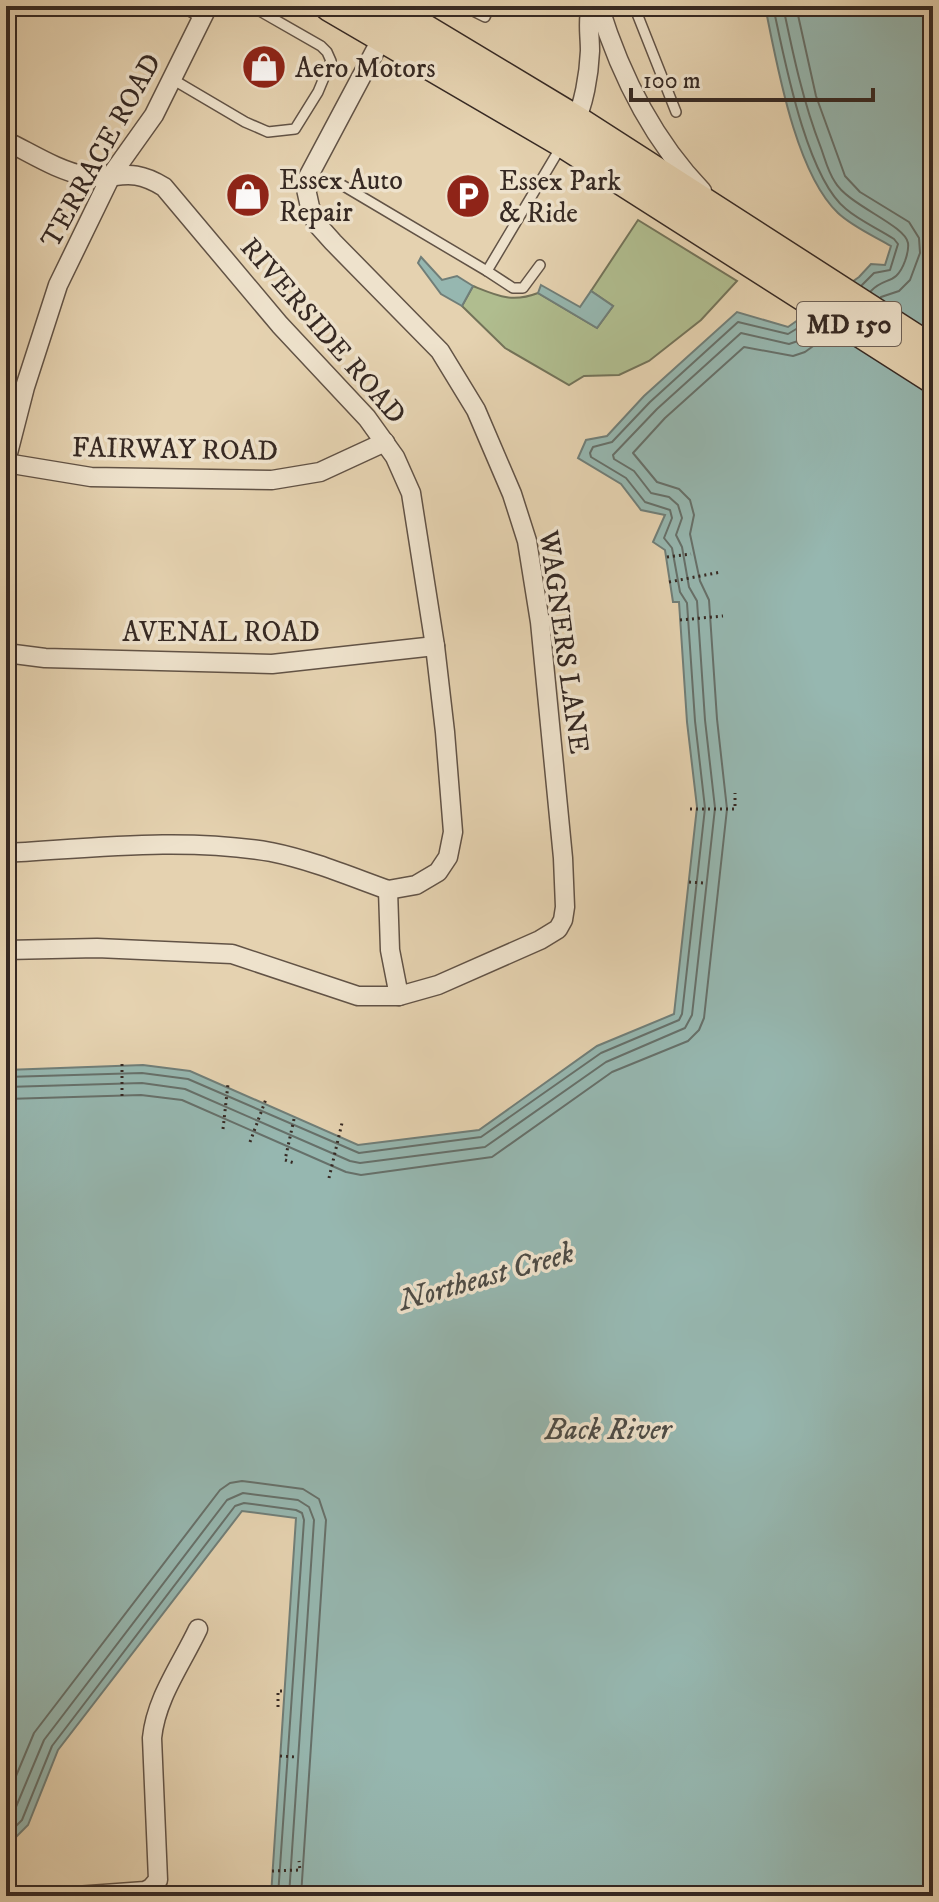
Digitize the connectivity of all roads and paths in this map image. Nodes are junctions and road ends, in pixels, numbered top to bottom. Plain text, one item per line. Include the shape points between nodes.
1 (180, 6) edge
2 (251, 6) edge
3 (330, 6) edge
4 (463, 6) edge
5 (490, 6) edge
6 (591, 6) edge
7 (599, 6) edge
8 (634, 6) edge
9 (205, 12) edge
10 (391, 15) edge
11 (172, 79) junction
12 (676, 112) dead end
13 (570, 132) junction
14 (6, 141) edge
15 (112, 174) junction
16 (342, 185) dead end
17 (731, 222) junction
18 (770, 260) junction
19 (540, 265) dead end
20 (487, 271) junction
21 (933, 351) edge
22 (933, 378) edge
23 (385, 442) junction
24 (6, 462) edge
25 (691, 554) dead end
26 (667, 557) dead end
27 (721, 572) dead end
28 (669, 582) dead end
29 (723, 616) dead end
30 (680, 620) dead end
31 (435, 646) junction
32 (6, 653) edge
33 (735, 793) dead end
34 (690, 809) dead end
35 (6, 853) edge
36 (689, 882) dead end
37 (704, 883) dead end
38 (388, 890) junction
39 (6, 950) edge
40 (399, 996) junction
41 (122, 1064) dead end
42 (228, 1084) dead end
43 (122, 1097) dead end
44 (266, 1099) dead end
45 (294, 1119) dead end
46 (342, 1123) dead end
47 (223, 1129) dead end
48 (250, 1142) dead end
49 (294, 1163) dead end
50 (329, 1178) dead end
51 (198, 1629) dead end
52 (285, 1691) dead end
53 (278, 1707) dead end
54 (280, 1756) dead end
55 (296, 1757) dead end
56 (299, 1861) dead end
57 (272, 1871) dead end
58 (76, 1896) edge

1 - 9 lane
2 - 11 lane via 330,56 318,92 295,129 268,132
3 - 10 main road, MD 150
4 - 5 lane via 485,17
6 - 13 street via 587,76
7 - 17 street via 617,57 655,132
8 - 12 lane
9 - 11 street, TERRACE ROAD
10 - 13 main road, MD 150
10 - 40 street, WAGNERS LANE via 315,160 306,189 316,223 440,351 476,410 512,494 527,541 540,622 565,907 563,920 550,935 457,977
11 - 15 street, TERRACE ROAD via 154,115
13 - 17 main road, MD 150
13 - 18 main road, MD 150
13 - 20 lane
14 - 15 street, RIVERSIDE ROAD via 71,172
15 - 23 street, RIVERSIDE ROAD via 142,176 164,187
15 - 24 street, TERRACE ROAD via 58,285
16 - 20 lane
17 - 18 main road, MD 150
18 - 21 main road, MD 150
18 - 22 main road, MD 150
19 - 20 lane via 523,288 513,288
23 - 24 street, FAIRWAY ROAD via 320,472 272,480 91,477
23 - 31 street, RIVERSIDE ROAD via 414,503
25 - 26 path
27 - 28 path
29 - 30 path
31 - 32 street, AVENAL ROAD via 272,664
31 - 38 street, RIVERSIDE ROAD via 453,832 450,849 444,866 428,879
33 - 34 path via 735,809
35 - 38 street via 167,845 239,849 293,857
36 - 37 path
38 - 40 street via 390,950
39 - 40 street, WAGNERS LANE via 232,954 358,996
41 - 43 path
42 - 47 path
44 - 48 path
45 - 49 path via 285,1160
46 - 50 path
51 - 58 street via 154,1717 158,1880 145,1891
52 - 53 path via 278,1691
54 - 55 path
56 - 57 path via 300,1870

